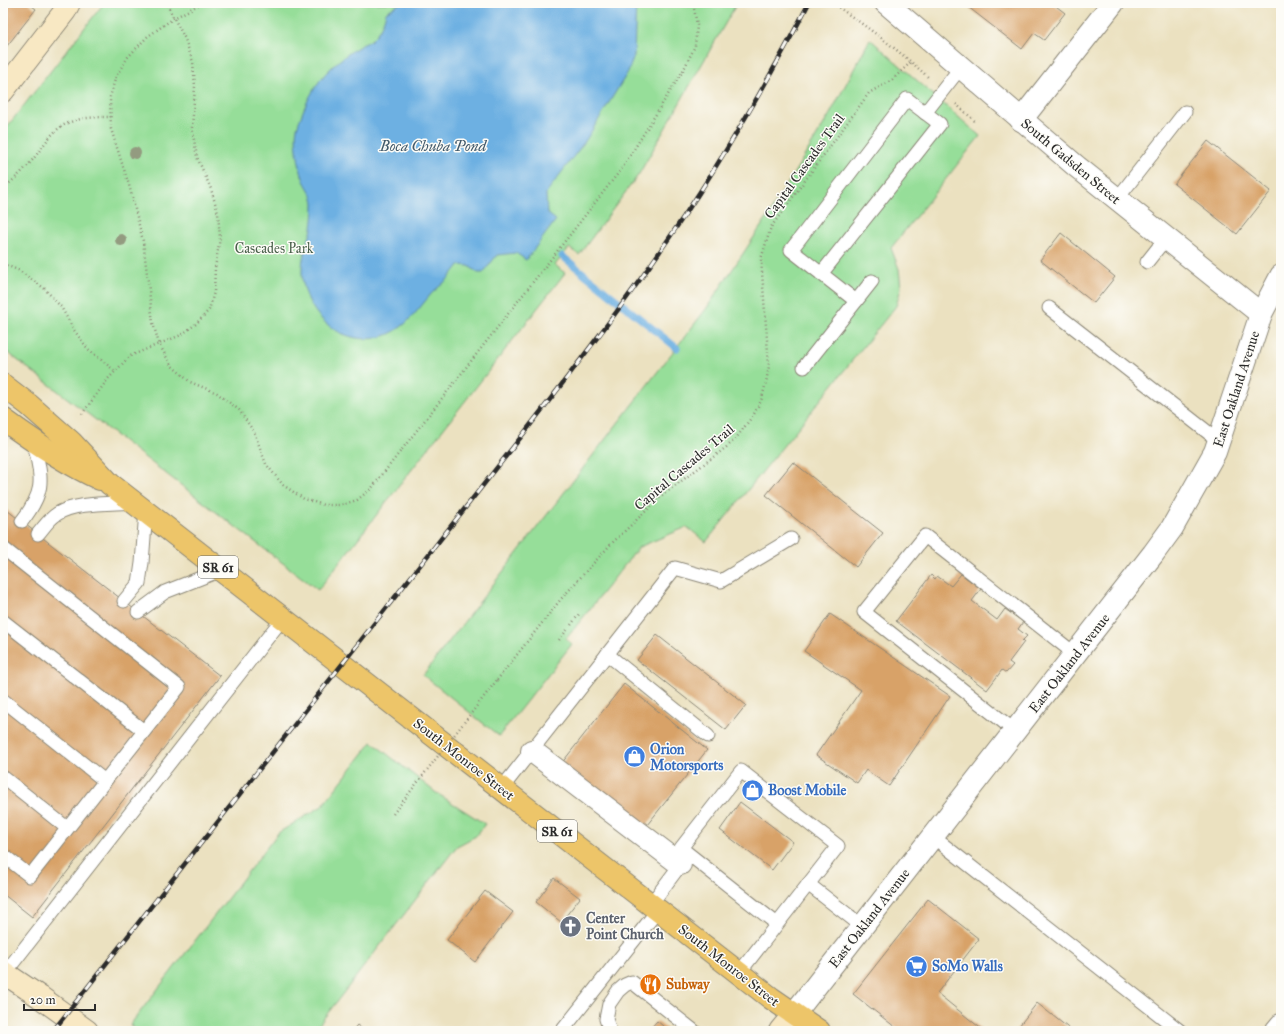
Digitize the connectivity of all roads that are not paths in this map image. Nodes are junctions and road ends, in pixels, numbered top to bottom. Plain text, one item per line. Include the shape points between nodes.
1 (69, 3) edge
2 (1113, 3) edge
3 (896, 6) edge
4 (961, 67) junction
5 (3, 91) edge
6 (1185, 112) dead end
7 (925, 113) junction
8 (1021, 120) junction
9 (1117, 199) junction
10 (1166, 238) junction
11 (1147, 262) dead end
12 (821, 274) junction
13 (1281, 276) edge
14 (872, 281) dead end
15 (856, 301) junction
16 (1049, 308) dead end
17 (1261, 314) junction
18 (804, 367) dead end
19 (3, 384) edge
20 (3, 419) edge
21 (1219, 441) junction
22 (34, 442) junction
23 (110, 484) junction
24 (140, 507) junction
25 (22, 521) dead end
26 (38, 534) dead end
27 (791, 539) dead end
28 (3, 548) edge
29 (221, 570) junction
30 (124, 601) dead end
31 (138, 612) dead end
32 (283, 618) junction
33 (3, 621) edge
34 (607, 654) junction
35 (1075, 654) junction
36 (3, 700) edge
37 (144, 731) junction
38 (1015, 731) junction
39 (708, 736) dead end
40 (532, 751) junction
41 (3, 777) edge
42 (105, 781) junction
43 (502, 788) junction
44 (67, 828) junction
45 (932, 836) junction
46 (3, 855) edge
47 (684, 859) junction
48 (808, 884) junction
49 (654, 907) junction
50 (777, 924) junction
51 (862, 926) junction
52 (4, 973) edge
53 (739, 973) junction
54 (794, 1014) junction
55 (1281, 1025) edge
56 (87, 1031) edge
57 (562, 1031) edge
58 (610, 1031) edge
59 (694, 1031) edge
60 (780, 1031) edge
61 (819, 1031) edge
62 (1180, 1031) edge
63 (1276, 1031) edge

1 - 5 street
2 - 8 street
3 - 4 street, South Gadsden Street
4 - 7 lane
4 - 8 street, South Gadsden Street
6 - 9 lane
7 - 12 lane via 940,124
7 - 12 lane via 907,99 791,250
8 - 9 street, South Gadsden Street
9 - 10 street, South Gadsden Street
10 - 11 lane
10 - 17 street, South Gadsden Street
12 - 15 lane
13 - 17 street, East Oakland Avenue
14 - 15 lane
15 - 18 lane
16 - 21 lane
17 - 21 street, East Oakland Avenue
19 - 23 main road, South Monroe Street / SR 61 via 72,442
20 - 22 main road, South Monroe Street / SR 61
21 - 35 street, East Oakland Avenue via 1172,528
22 - 23 main road, South Monroe Street / SR 61
22 - 25 lane via 41,477 39,492 34,505
23 - 24 main road, South Monroe Street / SR 61
24 - 26 lane via 86,506 67,509 51,519
24 - 29 main road, South Monroe Street / SR 61
24 - 30 lane via 142,563 139,583
27 - 34 lane via 721,581 675,568
28 - 37 lane via 179,687
29 - 31 lane via 165,592
29 - 32 main road, South Monroe Street / SR 61
32 - 43 main road, South Monroe Street / SR 61
32 - 52 lane
33 - 37 lane
34 - 39 lane
34 - 40 lane
35 - 38 street, East Oakland Avenue
35 - 38 lane via 925,536 864,612
36 - 42 lane
37 - 42 lane
38 - 45 street, East Oakland Avenue
40 - 43 lane
40 - 47 street
41 - 44 lane
42 - 44 lane
43 - 49 main road, South Monroe Street / SR 61
44 - 46 lane via 30,876
45 - 51 street, East Oakland Avenue
45 - 62 lane
47 - 48 lane via 681,848 741,771 838,846
47 - 49 lane
47 - 50 lane
48 - 50 lane
48 - 51 lane
49 - 53 main road, South Monroe Street / SR 61
49 - 57 lane
50 - 53 lane
51 - 54 street, East Oakland Avenue
52 - 56 street
53 - 54 main road, South Monroe Street / SR 61
54 - 60 street
54 - 61 main road, South Monroe Street / SR 61
55 - 63 street
58 - 59 lane via 606,1019 609,1004 618,991 632,982

